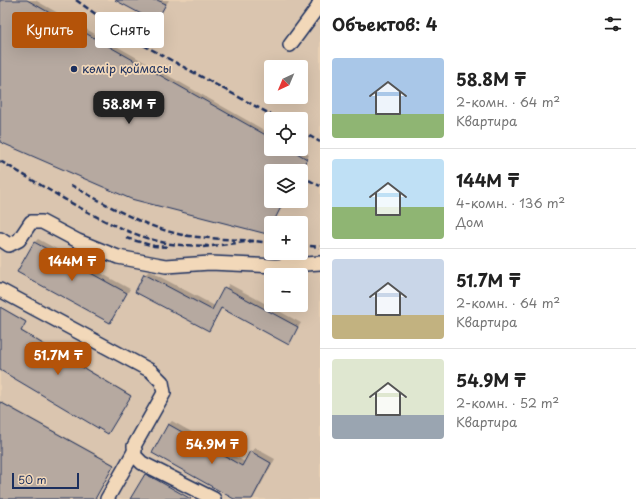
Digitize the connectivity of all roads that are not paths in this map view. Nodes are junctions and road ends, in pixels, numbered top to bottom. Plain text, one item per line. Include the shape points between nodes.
1 (320, 0) edge
2 (290, 45) dead end
3 (0, 239) edge
4 (320, 263) edge
5 (0, 290) edge
6 (135, 450) junction
7 (107, 499) edge
8 (214, 499) edge

1 - 2 lane via 318,7
3 - 4 lane via 9,245 19,240 31,222 42,222 78,241 118,257 166,266 210,263 276,266
5 - 6 lane via 151,370 162,382 164,393 140,434 134,446
6 - 7 lane
6 - 8 lane via 135,456 142,463

